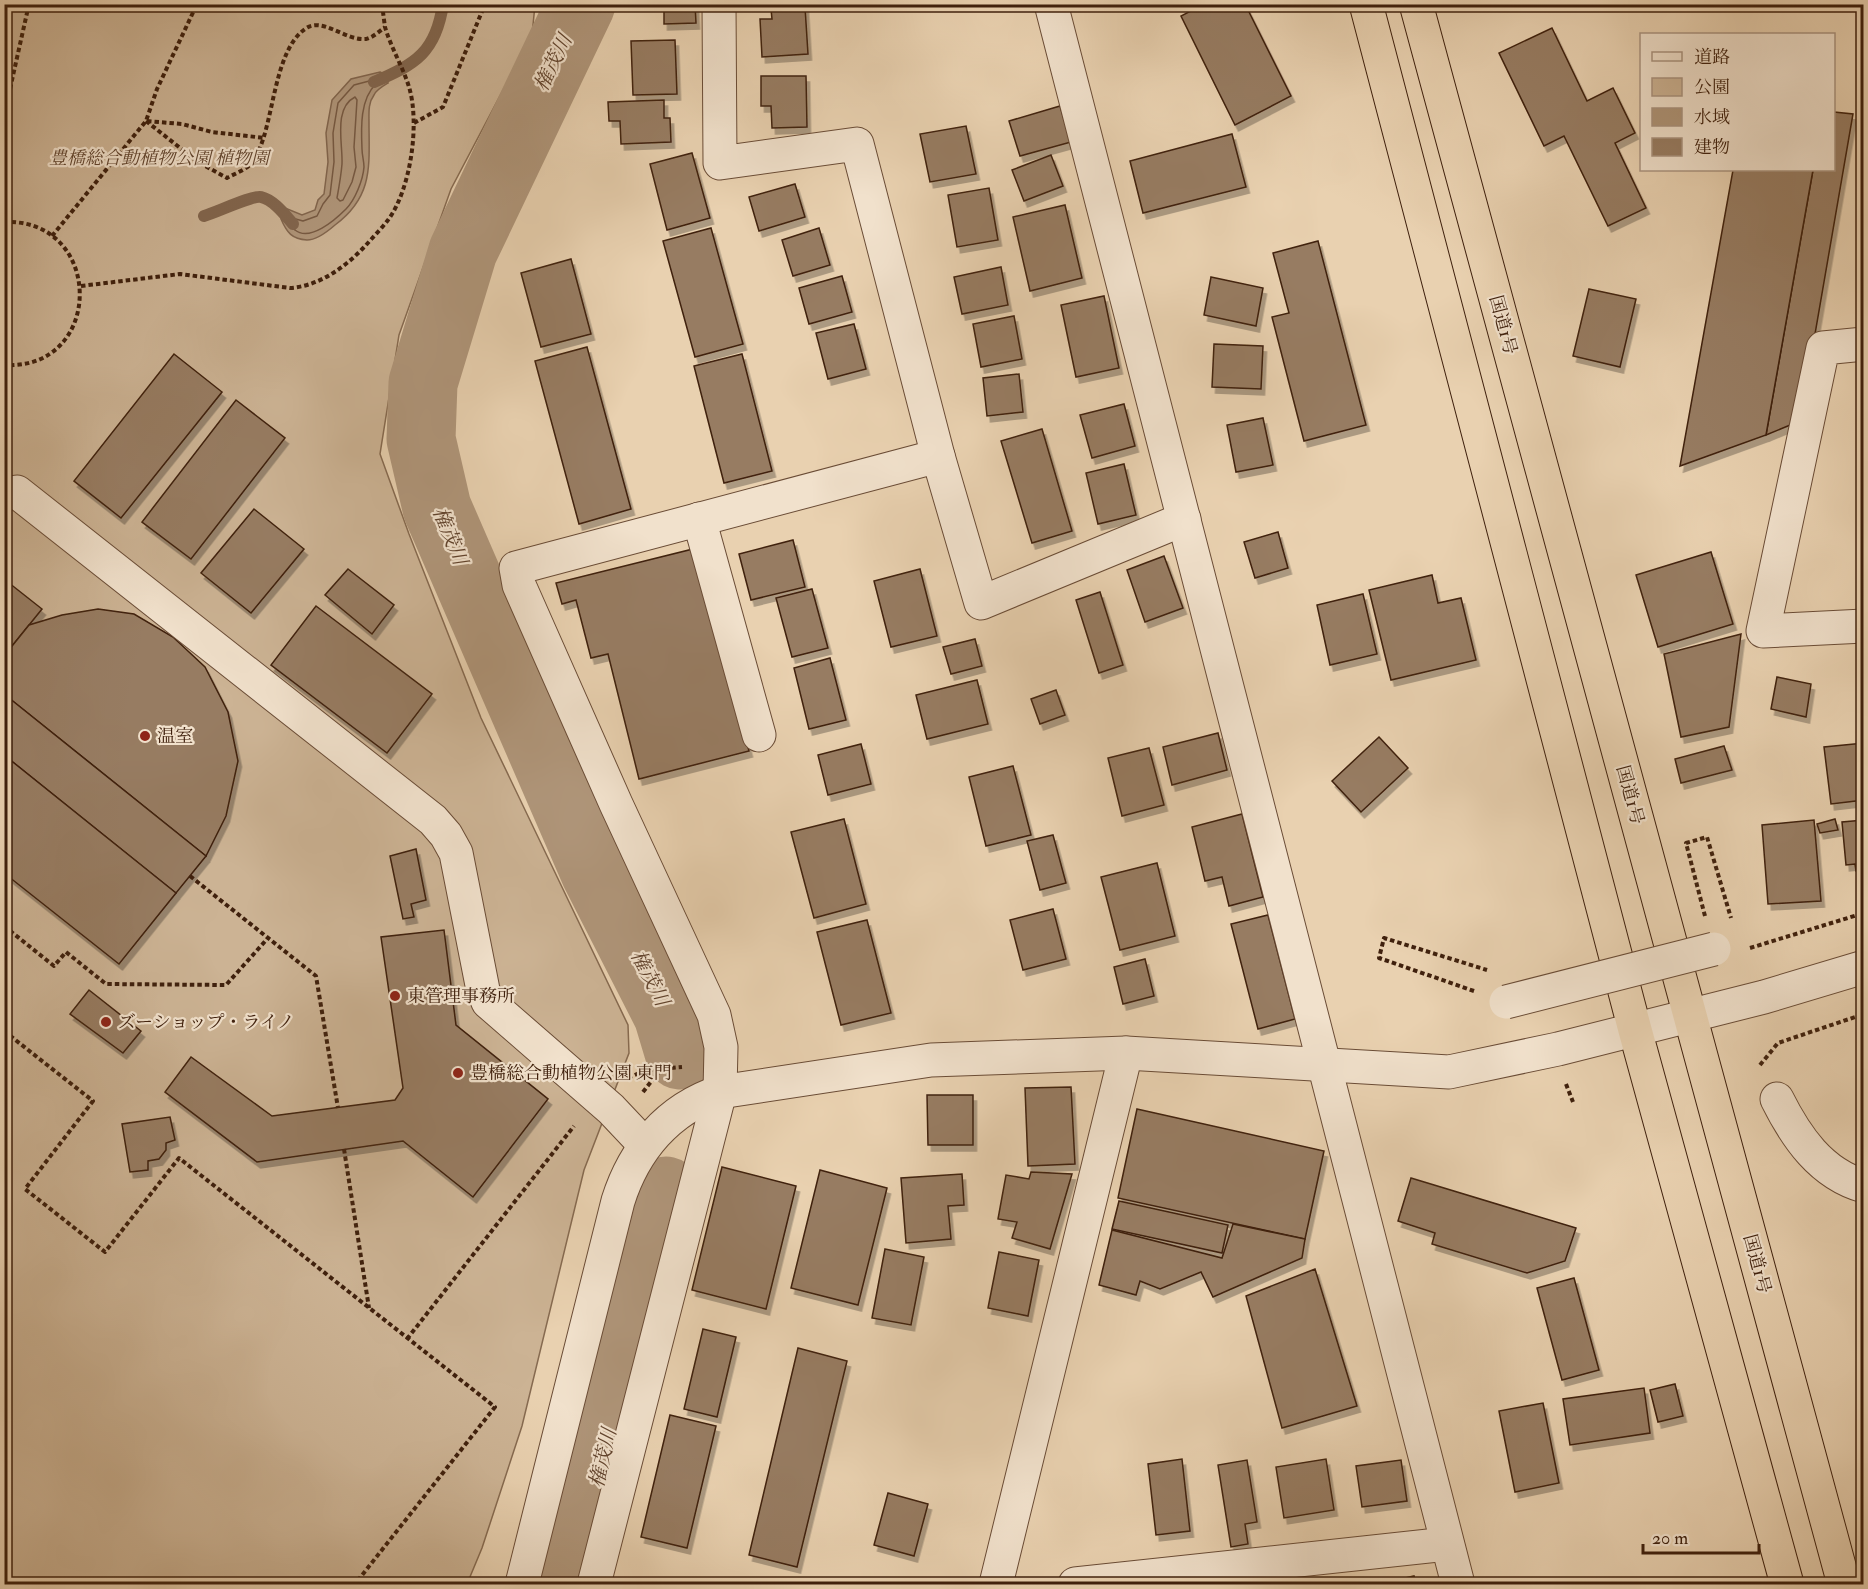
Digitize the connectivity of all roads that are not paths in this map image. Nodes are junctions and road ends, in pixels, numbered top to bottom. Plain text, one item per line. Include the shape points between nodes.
1 (719, 4) edge
2 (1051, 4) edge
3 (1366, 4) edge
4 (1416, 4) edge
5 (1863, 344) edge
6 (938, 456) junction
7 (4, 494) edge
8 (699, 519) junction
9 (1184, 519) junction
10 (1863, 626) edge
11 (759, 735) dead end
12 (1724, 938) road end
13 (1863, 967) edge
14 (1506, 1002) road end
15 (1690, 1016) junction
16 (1635, 1030) junction
17 (1126, 1053) junction
18 (1324, 1065) junction
19 (720, 1092) junction
20 (1778, 1099) dead end
21 (645, 1145) junction
22 (1863, 1186) edge
23 (1447, 1544) junction
24 (522, 1584) edge
25 (594, 1584) edge
26 (996, 1584) edge
27 (1075, 1584) edge
28 (1458, 1584) edge
29 (1787, 1584) edge
30 (1844, 1584) edge

1 - 6 street via 720,163 856,144
2 - 9 street
3 - 16 highway
4 - 15 highway, 国道1号
5 - 10 street via 1823,348 1763,631
6 - 8 street
6 - 9 street via 981,603
7 - 21 street via 17,492 433,820 456,853 488,1002 611,1108
8 - 11 street
8 - 19 street via 516,568 519,585 616,804 714,1015 721,1047
9 - 18 street
12 - 14 street, bridge
13 - 15 street
15 - 16 street
15 - 30 highway, 国道1号
16 - 18 street via 1449,1072
16 - 29 highway
17 - 18 street
17 - 19 street via 931,1060
17 - 26 street
18 - 23 street
19 - 21 street via 674,1115
19 - 25 street
20 - 22 street via 1787,1120 1809,1151 1823,1165
21 - 24 street via 620,1195
23 - 27 street
23 - 28 street

